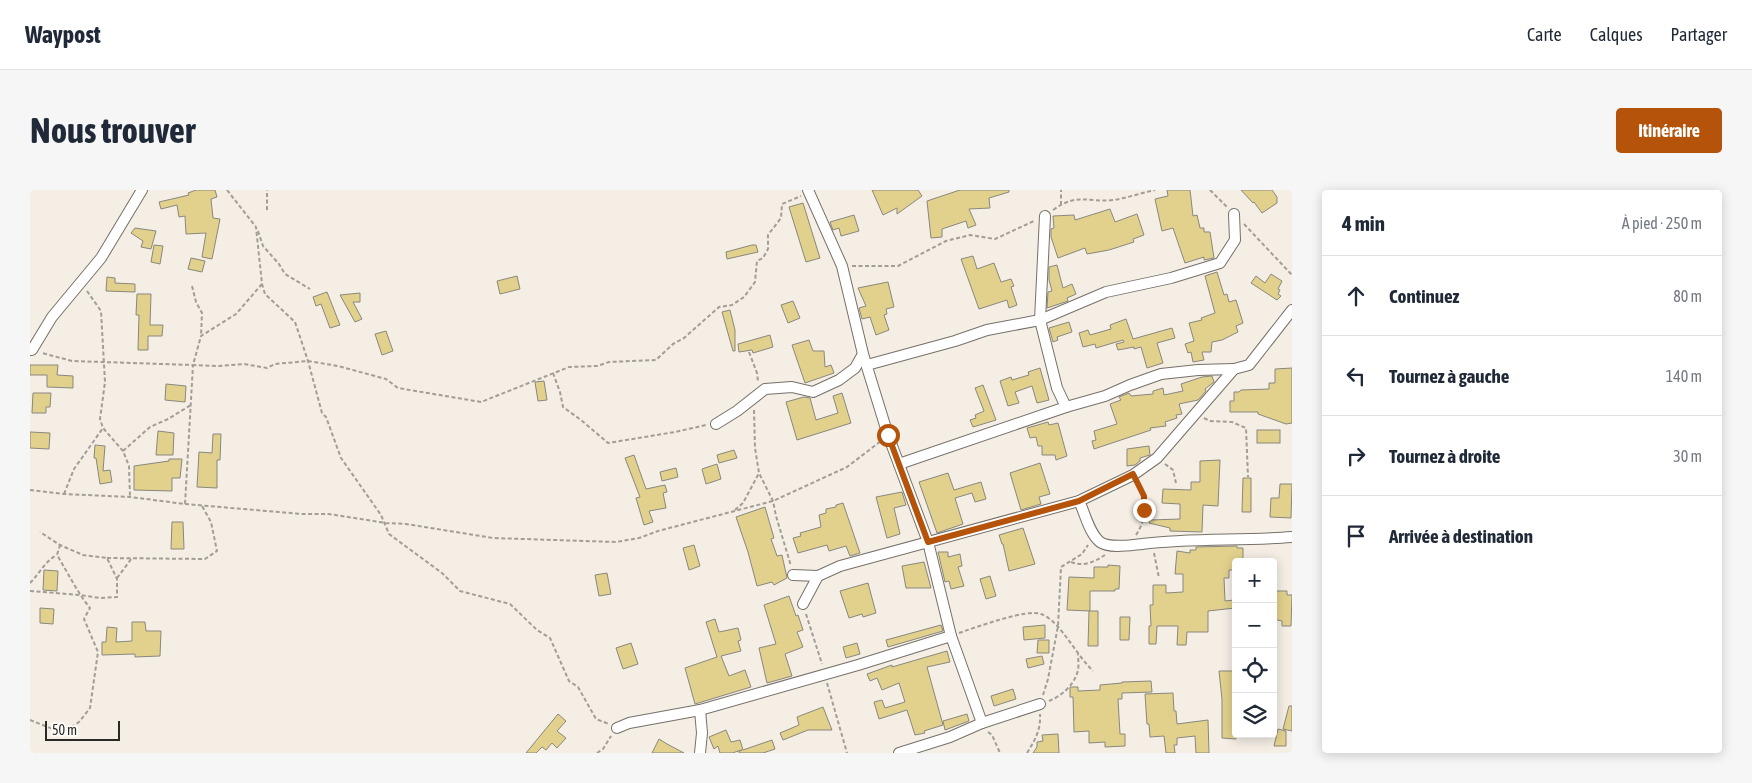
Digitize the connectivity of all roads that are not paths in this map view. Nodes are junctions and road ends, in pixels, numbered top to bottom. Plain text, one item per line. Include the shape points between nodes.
1 (142, 190) edge
2 (810, 191) edge
3 (1234, 214) road end
4 (1045, 216) road end
5 (1292, 310) edge
6 (1040, 320) junction
7 (31, 350) edge
8 (863, 354) junction
9 (866, 365) junction
10 (1234, 369) junction
11 (1066, 407) junction
12 (716, 424) road end
13 (899, 464) junction
14 (1079, 501) junction
15 (1292, 537) edge
16 (928, 542) junction
17 (793, 575) road end
18 (818, 576) junction
19 (803, 604) road end
20 (951, 636) junction
21 (1040, 704) road end
22 (700, 710) junction
23 (982, 723) junction
24 (617, 728) road end
25 (700, 753) edge
26 (899, 753) edge

1 - 7 street via 101,258 52,317
2 - 8 street via 842,266
3 - 6 street via 1235,240 1220,263 1106,292
4 - 6 street
5 - 10 street via 1249,365
6 - 9 street via 987,330
6 - 11 street via 1057,388
8 - 9 street
8 - 12 street via 855,368 839,380 813,392 792,387 765,389
9 - 13 street
10 - 11 street via 1162,374
10 - 14 street via 1157,458
11 - 13 street
13 - 16 street
14 - 15 street via 1094,534 1101,543 1112,545
14 - 16 street
16 - 18 street via 840,566
16 - 20 street
17 - 18 street
18 - 19 street
20 - 22 street
20 - 23 street
21 - 23 street
22 - 24 street
22 - 25 street
23 - 26 street

